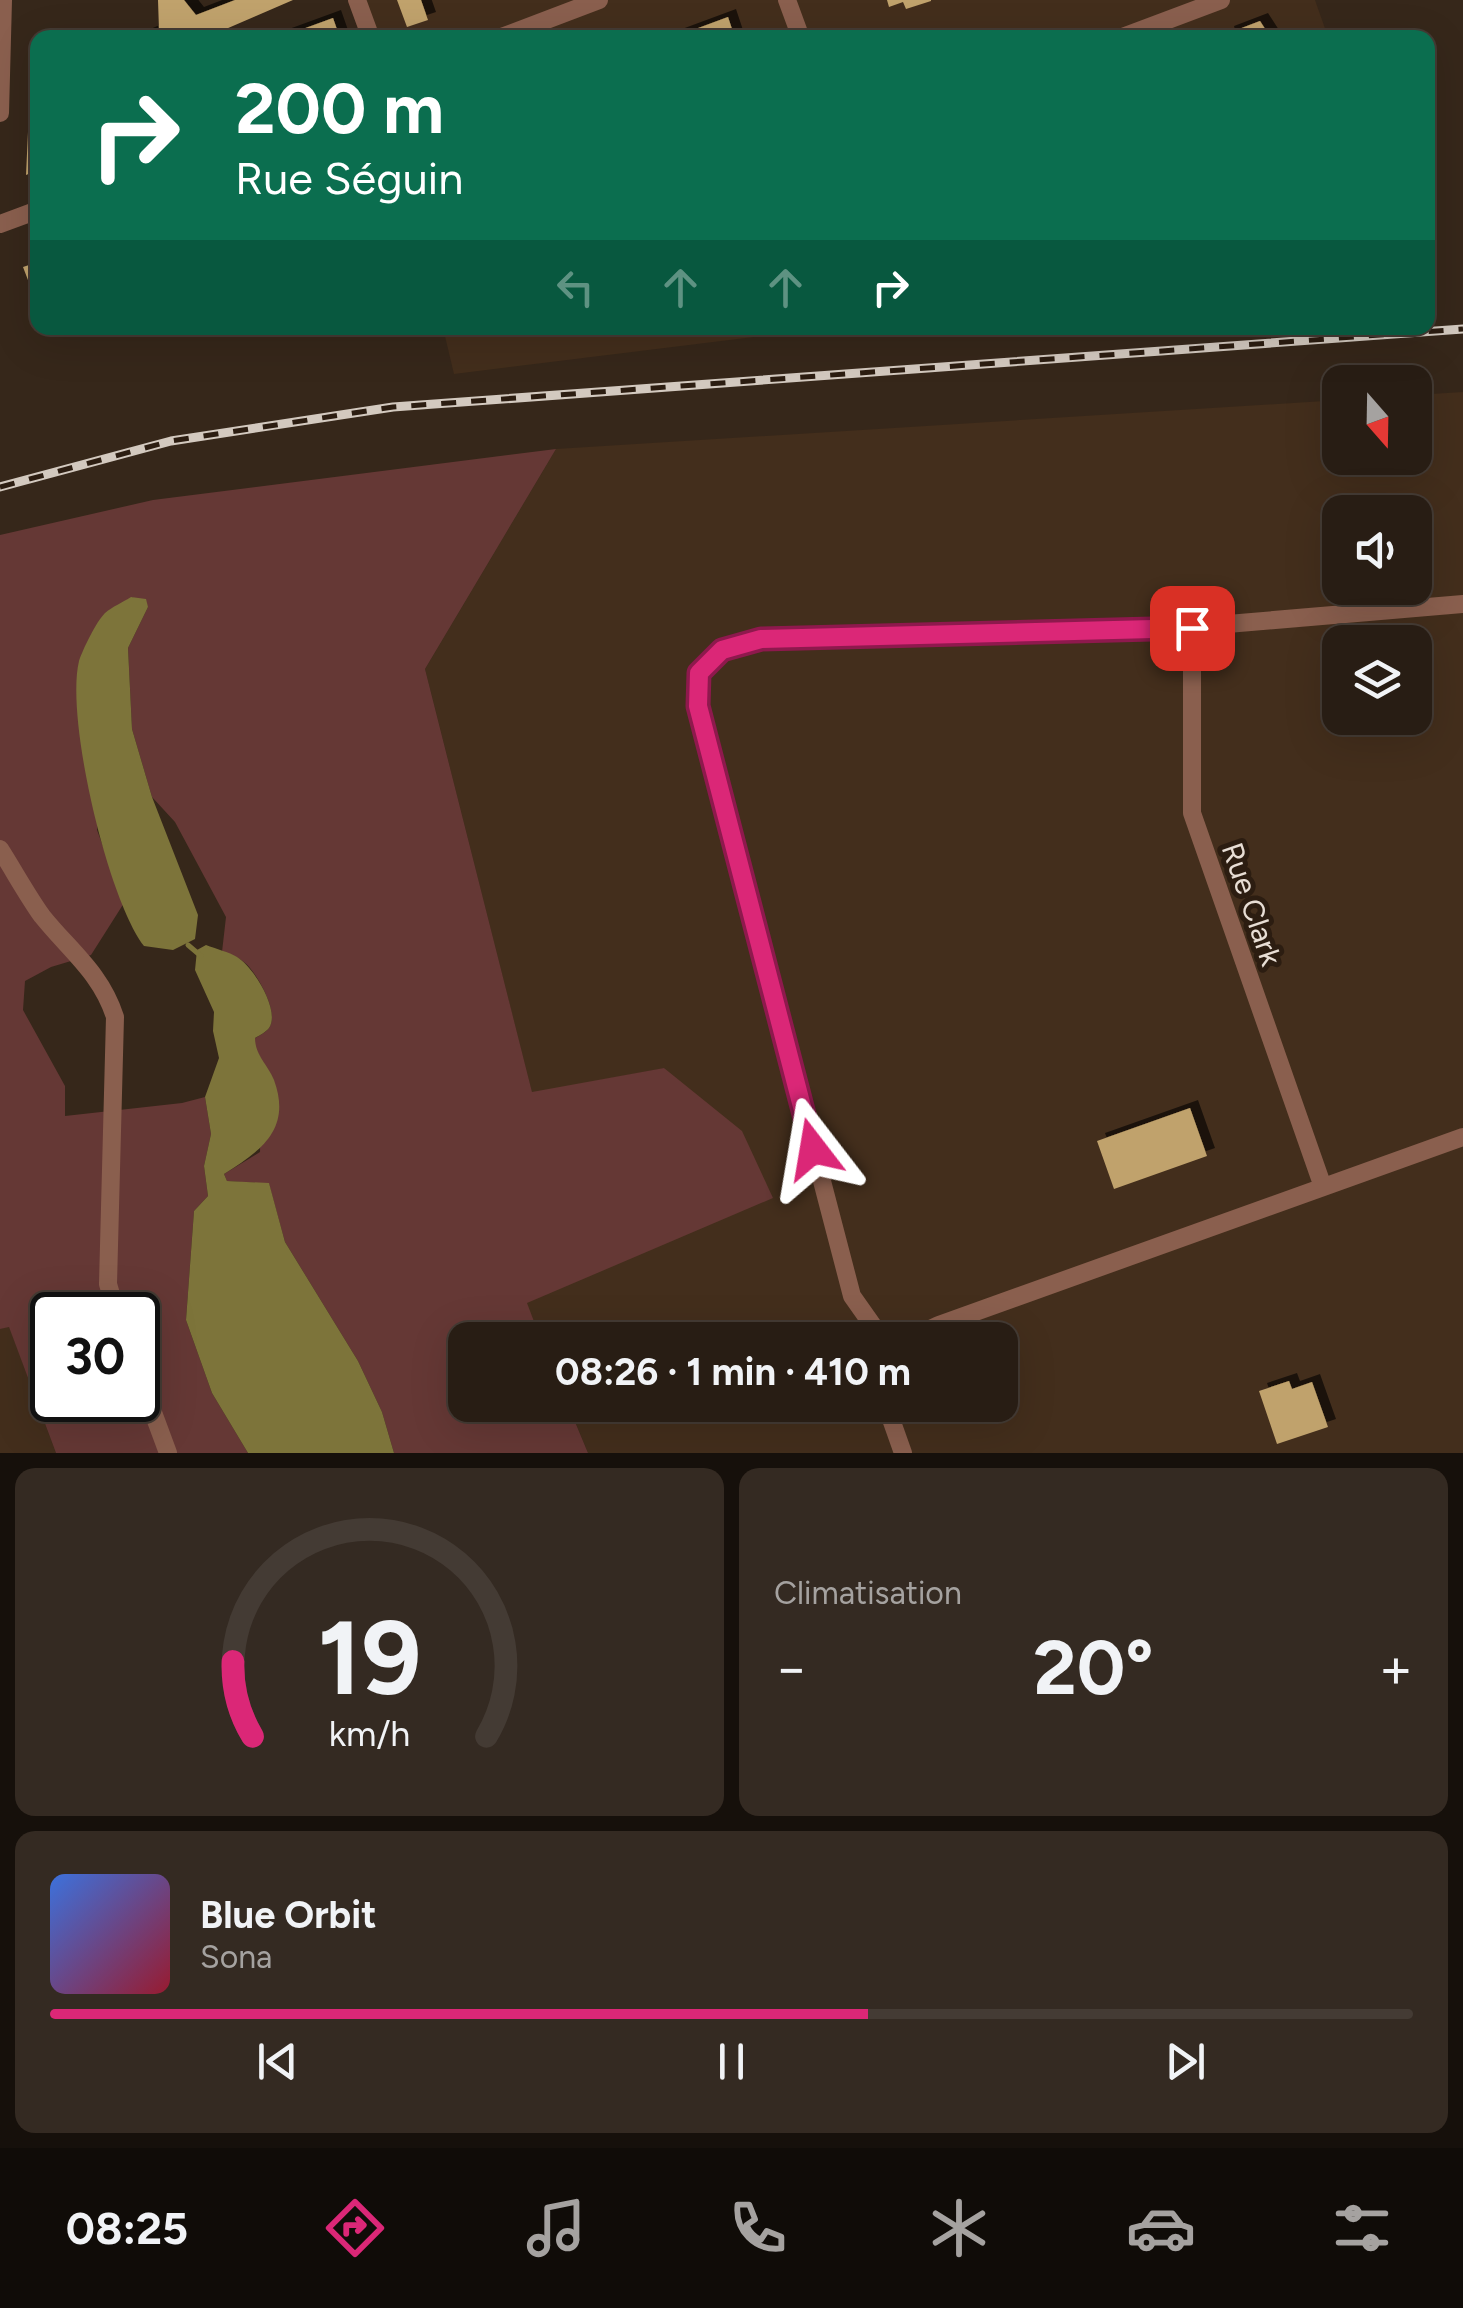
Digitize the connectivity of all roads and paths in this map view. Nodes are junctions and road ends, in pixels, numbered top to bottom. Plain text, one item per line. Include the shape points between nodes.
1 (4, 0) edge
2 (357, 0) edge
3 (599, 0) edge
4 (787, 0) edge
5 (1221, 0) edge
6 (368, 30) edge
7 (520, 30) edge
8 (798, 30) edge
9 (1141, 30) edge
10 (0, 105) edge
11 (0, 113) edge
12 (30, 213) edge
13 (0, 224) edge
14 (1463, 604) edge
15 (1192, 628) junction
16 (0, 849) edge
17 (1463, 1137) edge
18 (1322, 1188) junction
19 (110, 1292) edge
20 (870, 1322) edge
21 (947, 1322) edge
22 (157, 1422) edge
23 (892, 1422) edge
24 (168, 1453) edge
25 (903, 1453) edge

1 - 10 street
2 - 6 street
3 - 7 street
4 - 8 street
5 - 9 street
10 - 11 street
12 - 13 street
14 - 15 street
15 - 18 street, Rue Clark via 1192,813
15 - 20 street via 761,639 722,650 699,673 698,706 852,1296
16 - 19 street via 42,915 93,971 115,1017
17 - 18 street
18 - 21 street
22 - 24 street
23 - 25 street

